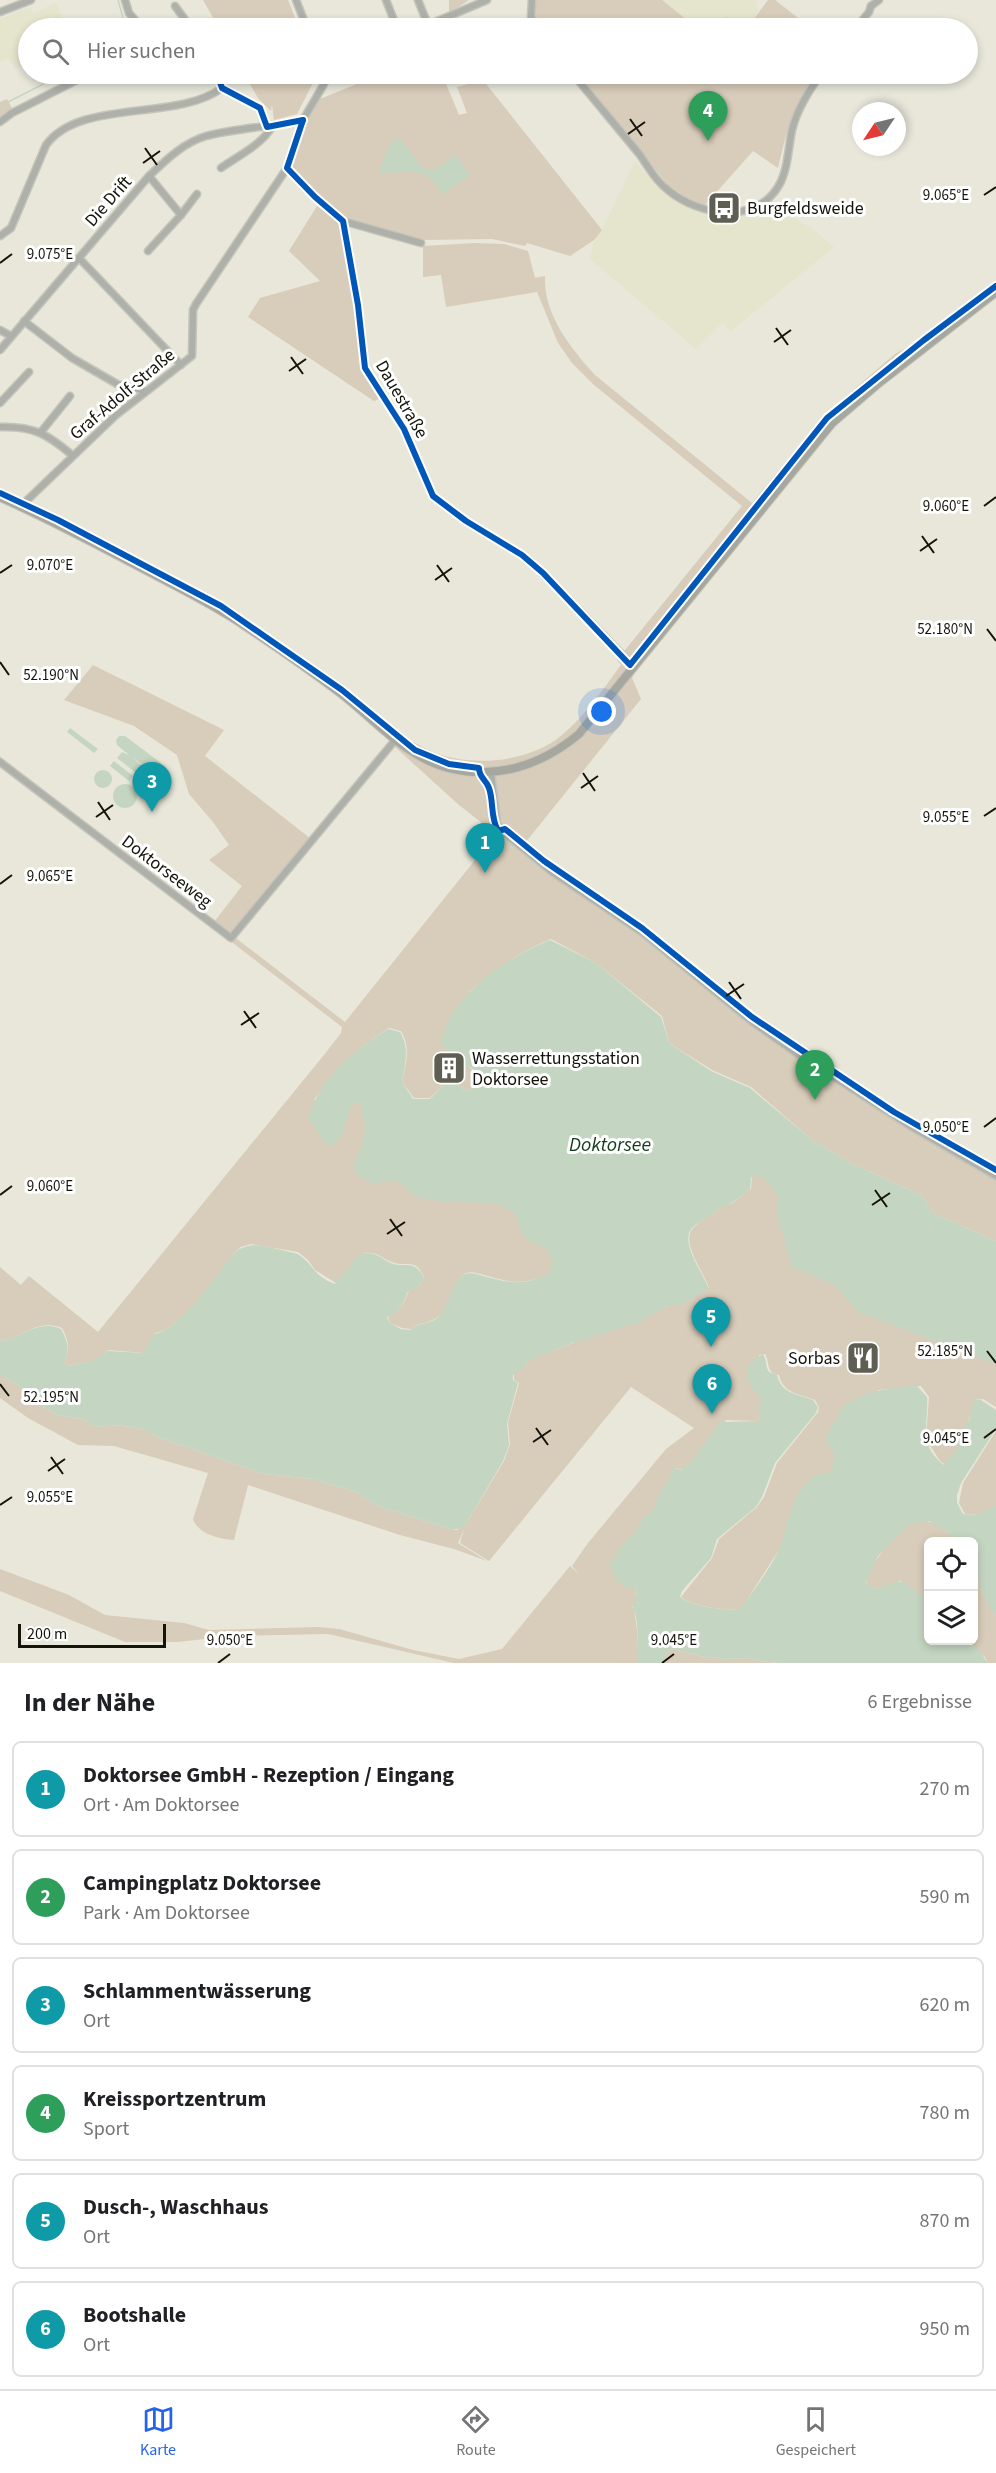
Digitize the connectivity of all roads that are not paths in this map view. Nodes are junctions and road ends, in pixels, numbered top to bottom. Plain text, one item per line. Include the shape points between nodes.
1 (31, 0) edge
2 (125, 0) edge
3 (296, 0) edge
4 (386, 0) edge
5 (418, 0) edge
6 (487, 0) edge
7 (532, 0) edge
8 (879, 0) edge
9 (869, 3) edge
10 (175, 6) dead end
11 (0, 12) edge
12 (133, 18) edge
13 (184, 18) edge
14 (303, 18) edge
15 (394, 18) edge
16 (425, 18) edge
17 (445, 18) edge
18 (532, 18) edge
19 (864, 18) edge
20 (69, 84) edge
21 (221, 84) edge
22 (324, 84) edge
23 (581, 84) edge
24 (816, 84) edge
25 (222, 88) junction
26 (303, 120) junction
27 (0, 122) edge
28 (270, 127) junction
29 (221, 168) dead end
30 (287, 168) junction
31 (149, 176) junction
32 (197, 194) dead end
33 (181, 215) junction
34 (343, 220) junction
35 (0, 236) edge
36 (421, 243) dead end
37 (148, 251) dead end
38 (79, 258) junction
39 (996, 292) edge
40 (24, 321) junction
41 (0, 330) edge
42 (11, 336) junction
43 (0, 350) edge
44 (181, 365) junction
45 (29, 372) dead end
46 (146, 391) junction
47 (70, 396) dead end
48 (0, 403) edge
49 (0, 427) edge
50 (41, 432) junction
51 (72, 455) junction
52 (0, 497) edge
53 (21, 506) junction
54 (634, 667) junction
55 (396, 739) junction
56 (0, 762) edge
57 (491, 772) junction
58 (504, 833) junction
59 (484, 859) dead end
60 (996, 1176) edge

1 - 11 street
2 - 12 street
3 - 14 street
4 - 15 street
5 - 16 street
6 - 17 street
7 - 18 street
8 - 9 street
9 - 19 street via 871,10
10 - 13 street
20 - 27 street
21 - 25 street
22 - 26 street
23 - 24 street via 652,173 677,196 710,209 736,212 748,212 771,197 783,177 799,110
25 - 28 street via 260,108
25 - 35 street via 187,104 105,116 63,128 46,145 10,228
26 - 28 street, Die Drift
26 - 30 street
28 - 29 street via 268,135
28 - 31 street, Die Drift via 206,136 173,154
30 - 34 street
30 - 44 street, Graf-Adolf-Straße via 196,304 192,356
31 - 33 street
31 - 38 street, Die Drift
32 - 33 street
33 - 37 street
34 - 36 street
34 - 54 street, Dauestraße via 365,368 404,429 433,496 522,555
38 - 40 street, Die Drift
38 - 44 street
39 - 54 main road via 846,410 818,439
40 - 42 street, Die Drift
40 - 46 street via 72,358 117,384
41 - 42 street
42 - 43 street, Die Drift
44 - 46 street, Graf-Adolf-Straße
45 - 48 street
46 - 51 street, Graf-Adolf-Straße
47 - 50 street
49 - 50 street
50 - 51 street
51 - 53 street, Graf-Adolf-Straße
52 - 53 main road
53 - 55 main road via 229,615 338,691
54 - 57 main road via 594,718 567,744 530,764
55 - 56 street, Doktorseeweg via 231,938
55 - 57 main road via 421,757 447,768
57 - 58 street via 495,816
58 - 59 street
58 - 60 street via 552,872 670,954 787,1047 909,1126

